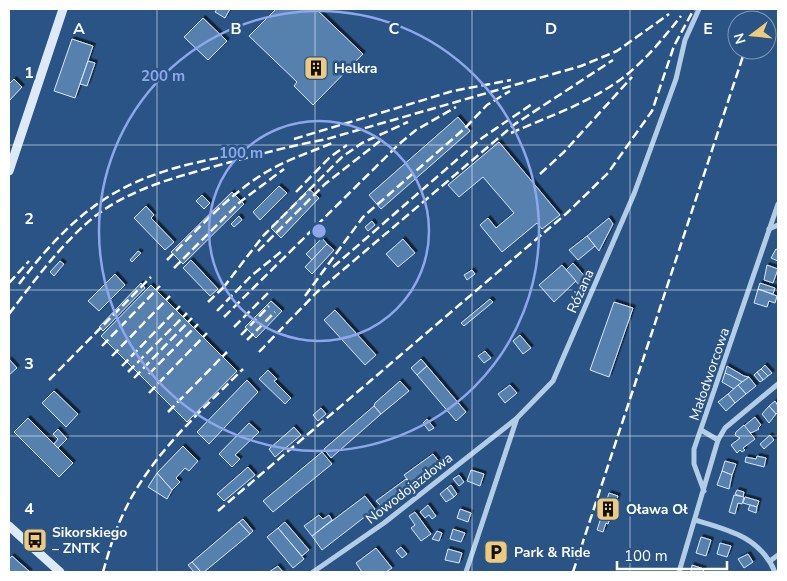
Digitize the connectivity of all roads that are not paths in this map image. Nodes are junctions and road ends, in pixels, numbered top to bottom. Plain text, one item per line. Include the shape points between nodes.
1 (63, 9) edge
2 (699, 9) edge
3 (9, 171) edge
4 (778, 204) edge
5 (778, 225) edge
6 (769, 230) junction
7 (778, 384) edge
8 (517, 418) junction
9 (701, 430) junction
10 (718, 440) junction
11 (704, 491) junction
12 (695, 520) junction
13 (9, 526) edge
14 (778, 556) edge
15 (770, 561) junction
16 (60, 572) edge
17 (313, 572) edge
18 (466, 572) edge
19 (679, 572) edge
20 (774, 572) edge

1 - 3 street
2 - 8 street, Różana via 634,194 553,381
4 - 6 street, Małodworcowa
5 - 6 street
6 - 9 street, Małodworcowa
7 - 10 street via 725,428
8 - 17 street, Nowodojazdowa via 384,523
8 - 18 street, Różana
9 - 10 street, Małodworcowa
9 - 11 street via 694,449 694,464
10 - 11 street
11 - 12 street
12 - 15 street via 738,533 761,549
12 - 19 street
13 - 16 street
14 - 15 street
15 - 20 street

